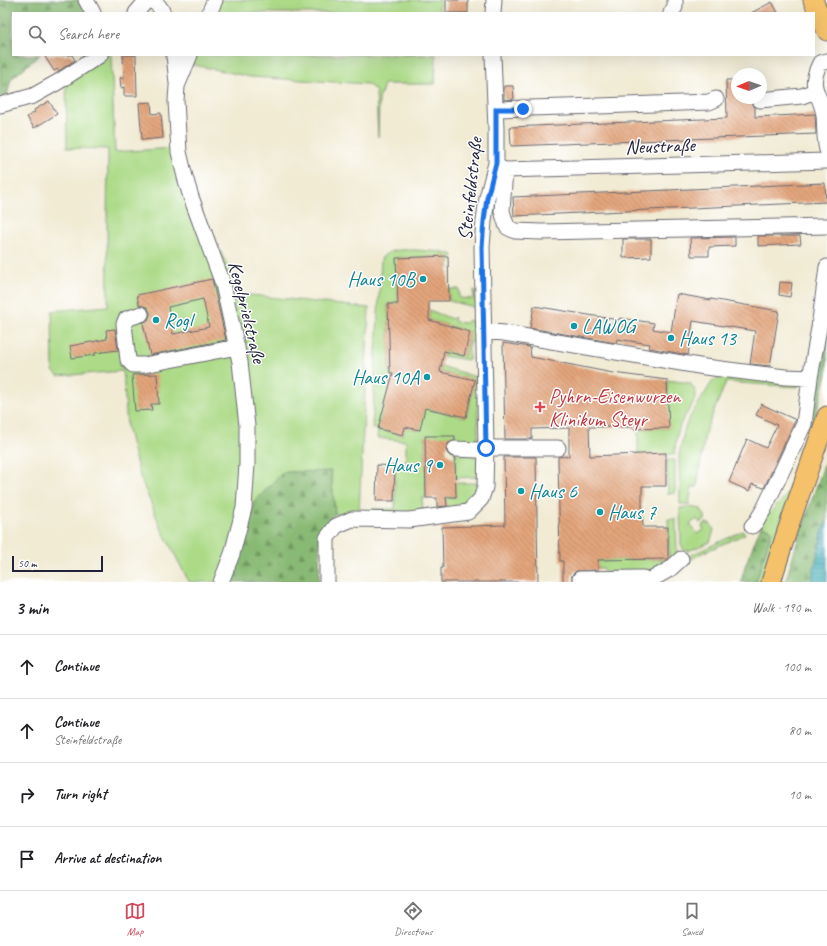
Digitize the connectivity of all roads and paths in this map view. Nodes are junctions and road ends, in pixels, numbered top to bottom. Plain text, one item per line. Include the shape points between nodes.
1 (86, 0) edge
2 (147, 0) edge
3 (215, 0) edge
4 (494, 0) edge
5 (675, 0) edge
6 (813, 0) edge
7 (92, 12) edge
8 (137, 12) edge
9 (162, 12) edge
10 (209, 12) edge
11 (493, 12) edge
12 (672, 12) edge
13 (827, 31) edge
14 (98, 56) edge
15 (174, 56) edge
16 (190, 56) edge
17 (493, 56) edge
18 (827, 61) edge
19 (177, 86) junction
20 (815, 91) junction
21 (716, 99) dead end
22 (767, 99) edge
23 (0, 105) edge
24 (496, 109) junction
25 (827, 150) edge
26 (827, 161) edge
27 (501, 167) junction
28 (827, 226) edge
29 (827, 267) edge
30 (141, 314) dead end
31 (484, 331) junction
32 (237, 347) junction
33 (810, 378) junction
34 (827, 416) edge
35 (486, 448) junction
36 (558, 448) dead end
37 (455, 449) dead end
38 (752, 526) dead end
39 (681, 559) dead end
40 (580, 579) dead end
41 (221, 582) edge
42 (327, 582) edge
43 (647, 582) edge
44 (771, 582) edge

1 - 7 street
2 - 8 street
2 - 9 street via 156,4
3 - 10 street
4 - 11 street
5 - 12 street
6 - 13 main road
14 - 23 street via 33,96
15 - 19 street
16 - 19 street, Kegelprielstraße
17 - 24 street, Steinfeldstraße
18 - 20 street via 820,63 816,72
19 - 32 street, Kegelprielstraße via 176,120 181,162 223,284
20 - 22 street via 802,96
20 - 25 street via 824,116
21 - 24 street via 709,102
24 - 27 street, Steinfeldstraße
26 - 27 street, Neustraße
27 - 28 street via 502,211 507,227 515,231
27 - 31 street, Steinfeldstraße via 487,198 484,221
29 - 33 street
30 - 32 street via 126,319 124,324 128,360 133,365
31 - 33 street via 705,367
31 - 35 street, Steinfeldstraße
32 - 41 street, Kegelprielstraße via 248,426 247,464 244,508 232,554
33 - 38 street via 804,424 764,509
34 - 44 main road via 786,531
35 - 36 street
35 - 37 street
35 - 42 street, Steinfeldstraße via 481,499 468,512 409,520 352,519 336,526 327,538
39 - 43 street via 670,569
40 - 43 street via 643,578

